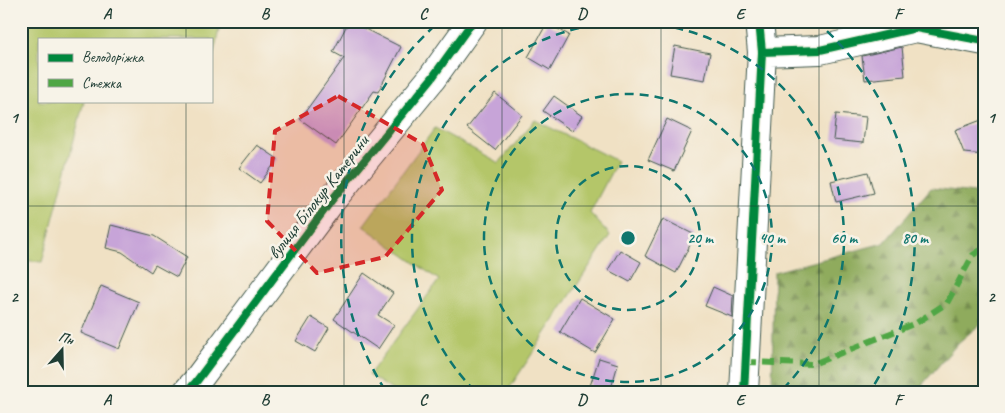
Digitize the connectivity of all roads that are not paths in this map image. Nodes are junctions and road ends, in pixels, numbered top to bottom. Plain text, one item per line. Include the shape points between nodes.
1 (473, 21) edge
2 (760, 21) edge
3 (984, 42) edge
4 (762, 52) junction
5 (187, 392) edge
6 (744, 392) edge

1 - 5 street, вулиця Білокур Катерини via 432,78 331,201
2 - 4 street
3 - 4 street via 916,28 820,50
4 - 6 street

